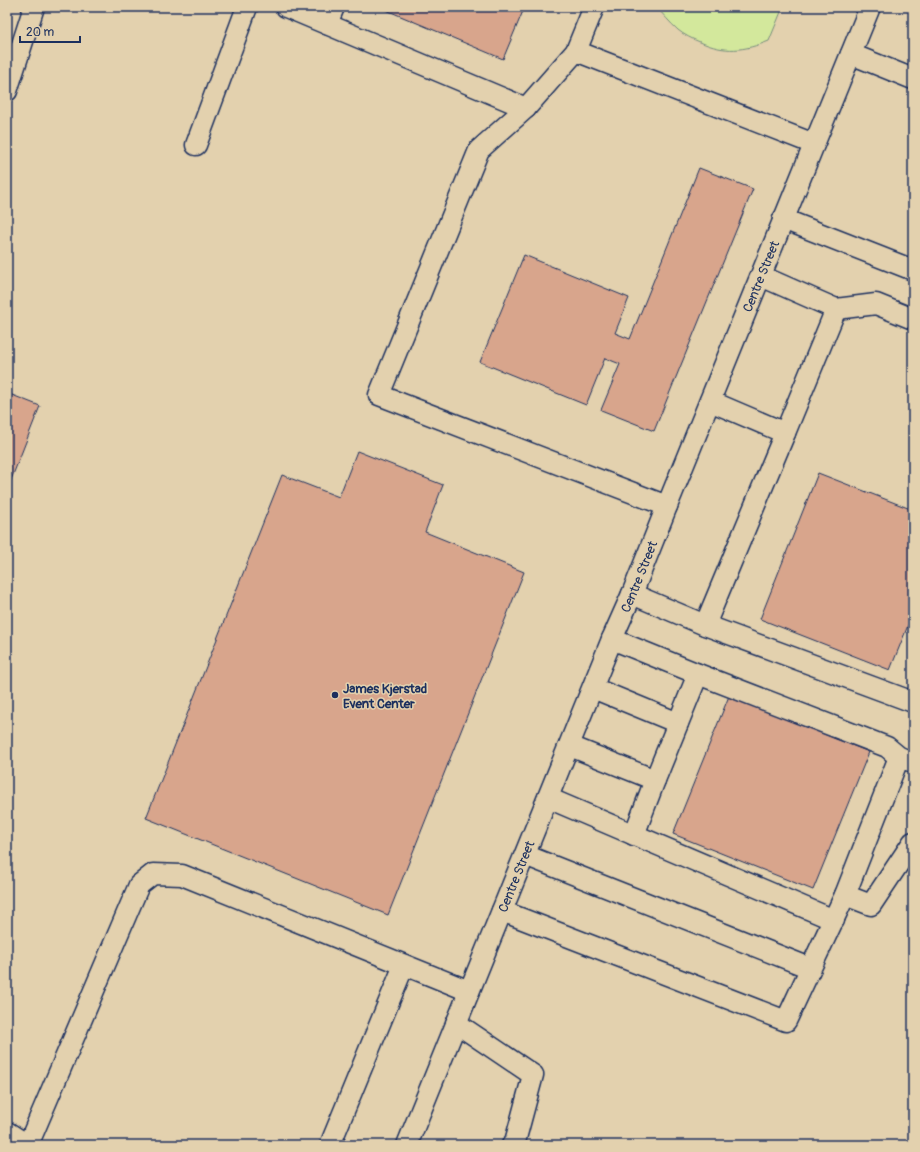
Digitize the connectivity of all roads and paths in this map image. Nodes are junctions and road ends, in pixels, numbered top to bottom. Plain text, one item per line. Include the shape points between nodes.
1 (34, 7) edge
2 (247, 7) edge
3 (286, 7) edge
4 (594, 7) edge
5 (870, 7) edge
6 (331, 16) edge
7 (576, 51) junction
8 (851, 54) junction
9 (913, 79) edge
10 (7, 91) edge
11 (526, 108) junction
12 (814, 144) junction
13 (196, 145) dead end
14 (783, 219) junction
15 (913, 270) edge
16 (761, 276) junction
17 (836, 309) junction
18 (913, 319) edge
19 (710, 401) junction
20 (785, 433) junction
21 (667, 506) junction
22 (632, 594) junction
23 (705, 625) junction
24 (612, 639) junction
25 (698, 674) junction
26 (593, 688) junction
27 (913, 702) edge
28 (678, 723) junction
29 (570, 746) junction
30 (906, 760) edge
31 (655, 780) junction
32 (548, 798) junction
33 (634, 835) junction
34 (913, 842) edge
35 (525, 855) junction
36 (846, 895) junction
37 (502, 911) junction
38 (834, 920) junction
39 (404, 965) junction
40 (810, 968) junction
41 (469, 991) junction
42 (456, 1023) junction
43 (7, 1132) edge
44 (412, 1143) edge
45 (515, 1144) edge
46 (27, 1145) edge
47 (330, 1145) edge

1 - 10 street
2 - 13 street
3 - 6 street
4 - 7 street
5 - 8 street, Centre Street
6 - 11 street
7 - 11 street
7 - 12 street
8 - 9 street
8 - 12 street, Centre Street
11 - 21 street via 479,150 379,394
12 - 14 street, Centre Street
14 - 15 street
14 - 16 street, Centre Street
16 - 17 street
16 - 19 street, Centre Street
17 - 18 street via 876,304
17 - 20 street
19 - 20 street
19 - 21 street, Centre Street
20 - 23 street
21 - 22 street, Centre Street
22 - 23 street
22 - 24 street, Centre Street
23 - 27 street
24 - 25 street
24 - 26 street, Centre Street
25 - 28 street
25 - 30 street via 887,747
26 - 28 street
26 - 29 street, Centre Street
28 - 31 street
29 - 31 street
29 - 32 street, Centre Street
30 - 36 street
31 - 33 street
32 - 33 street
32 - 35 street, Centre Street
33 - 38 street
34 - 36 street via 871,905
35 - 37 street, Centre Street
35 - 40 street
36 - 38 street
37 - 40 street via 786,1021
37 - 41 street, Centre Street
38 - 40 street
39 - 41 street
39 - 46 street via 182,875 153,874 139,885
39 - 47 street
41 - 42 street, Centre Street
42 - 44 street, Centre Street
42 - 45 street via 533,1075
43 - 46 street

